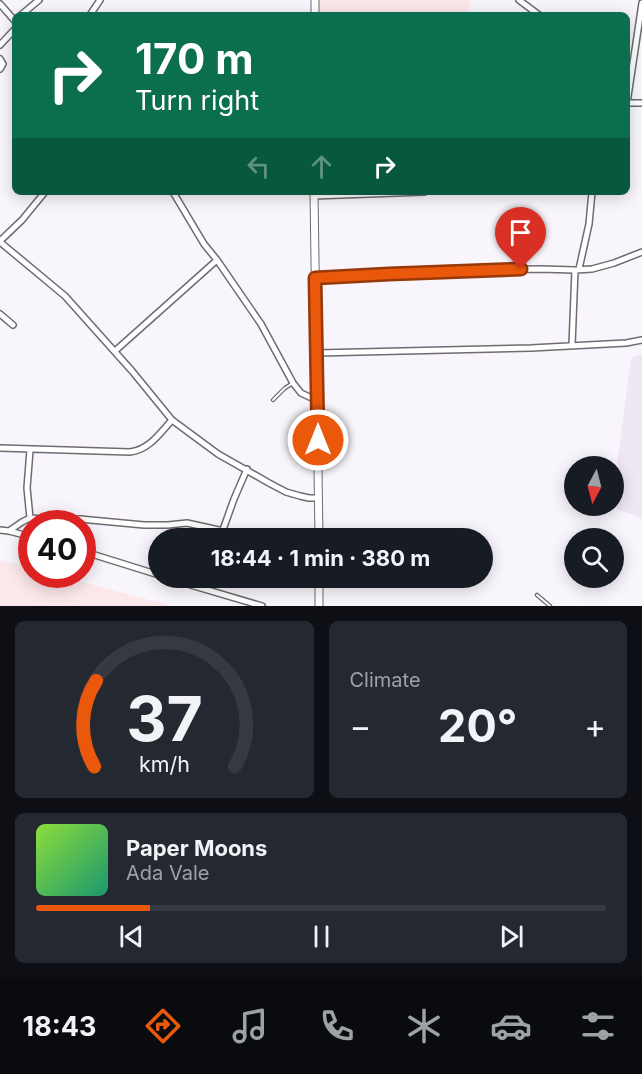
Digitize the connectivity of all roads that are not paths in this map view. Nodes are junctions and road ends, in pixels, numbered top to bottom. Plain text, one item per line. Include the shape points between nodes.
1 (39, 0) edge
2 (519, 0) edge
3 (642, 3) edge
4 (0, 4) edge
5 (25, 12) edge
6 (535, 12) edge
7 (12, 18) edge
8 (12, 32) edge
9 (0, 45) edge
10 (0, 59) edge
11 (0, 69) edge
12 (630, 83) edge
13 (43, 195) edge
14 (175, 195) edge
15 (314, 195) edge
16 (592, 195) edge
17 (0, 242) edge
18 (642, 252) edge
19 (217, 260) junction
20 (577, 270) junction
21 (315, 278) junction
22 (0, 314) edge
23 (13, 325) dead end
24 (642, 340) edge
25 (572, 345) junction
26 (115, 351) junction
27 (317, 354) junction
28 (293, 383) junction
29 (273, 400) dead end
30 (318, 401) junction
31 (172, 420) junction
32 (0, 448) edge
33 (30, 450) junction
34 (247, 469) junction
35 (318, 498) junction
36 (29, 510) edge
37 (96, 521) edge
38 (18, 525) edge
39 (204, 528) edge
40 (223, 528) edge
41 (319, 528) edge
42 (0, 530) edge
43 (9, 531) junction
44 (18, 533) edge
45 (96, 555) edge
46 (148, 572) edge
47 (204, 588) edge
48 (319, 588) edge
49 (537, 594) dead end
50 (262, 606) edge
51 (319, 606) edge
52 (550, 606) edge

1 - 5 street
2 - 6 street
3 - 12 street
4 - 7 street
8 - 9 street
10 - 11 street
13 - 17 street
14 - 19 street
15 - 21 street
16 - 20 street
17 - 26 street via 65,296
18 - 20 street via 603,266
19 - 26 street
19 - 28 street via 261,324
20 - 21 street
20 - 25 street
21 - 27 street
22 - 23 street
24 - 25 street
25 - 27 street
26 - 31 street
27 - 30 street
28 - 29 lane
28 - 30 street via 301,393
30 - 35 street
31 - 33 street via 138,451
31 - 34 street via 218,454
32 - 33 street
33 - 36 street
34 - 35 street via 286,492
34 - 40 street
35 - 41 street
37 - 39 street
38 - 43 street
42 - 43 street
43 - 44 street
45 - 46 street
47 - 50 street
48 - 51 street
49 - 52 lane

